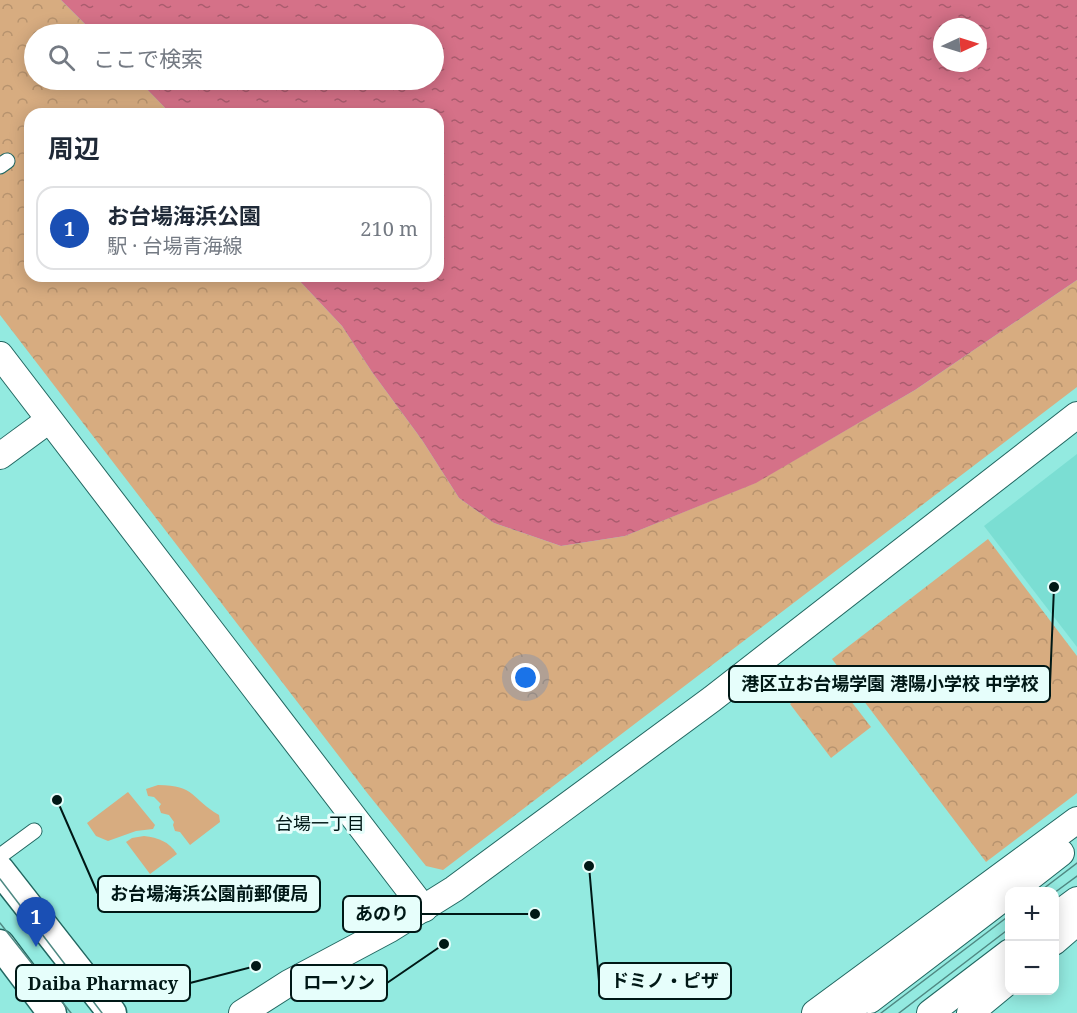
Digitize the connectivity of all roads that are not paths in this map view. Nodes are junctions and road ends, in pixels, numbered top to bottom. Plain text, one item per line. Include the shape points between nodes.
1 (0, 355) edge
2 (1077, 415) edge
3 (49, 420) junction
4 (0, 456) edge
5 (1076, 827) edge
6 (34, 831) dead end
7 (0, 856) edge
8 (0, 870) edge
9 (1015, 887) edge
10 (1005, 896) edge
11 (1077, 900) edge
12 (424, 909) junction
13 (1059, 913) edge
14 (1077, 922) edge
15 (1055, 941) edge
16 (0, 944) edge
17 (1005, 956) edge
18 (1005, 984) edge
19 (52, 1013) edge
20 (112, 1013) edge
21 (242, 1013) edge
22 (815, 1013) edge
23 (846, 1013) edge
24 (854, 1013) edge
25 (930, 1013) edge
26 (970, 1013) edge

1 - 3 street
2 - 12 street via 712,699
3 - 4 street
3 - 12 street
5 - 9 street
5 - 22 street
5 - 23 street
6 - 7 street
8 - 20 main road
10 - 24 street
11 - 13 street
12 - 21 street
14 - 15 street
16 - 19 main road
17 - 25 street
18 - 26 street

